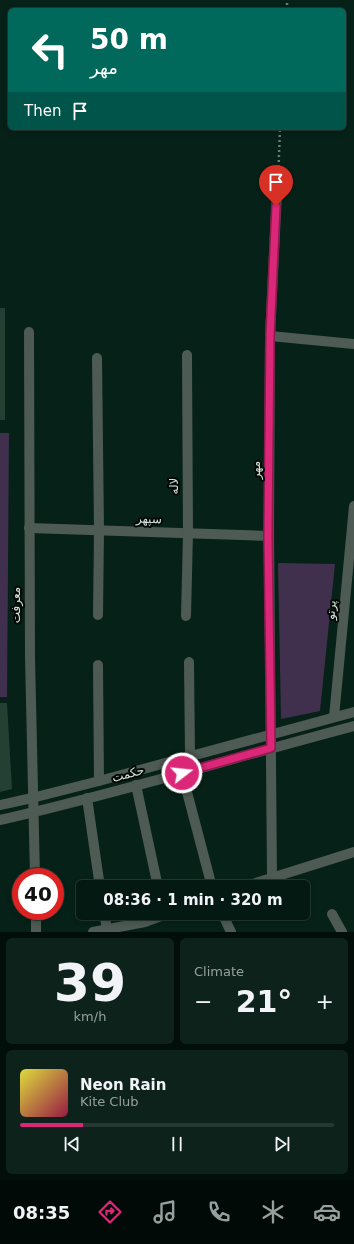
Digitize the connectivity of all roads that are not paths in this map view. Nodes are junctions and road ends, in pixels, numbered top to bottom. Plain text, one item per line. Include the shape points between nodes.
1 (277, 192) road end
2 (29, 332) dead end
3 (270, 336) junction
4 (354, 344) edge
5 (187, 355) dead end
6 (97, 358) dead end
7 (354, 506) edge
8 (29, 528) junction
9 (98, 530) junction
10 (188, 533) junction
11 (268, 536) junction
12 (98, 615) dead end
13 (186, 616) dead end
14 (189, 662) dead end
15 (98, 665) dead end
16 (354, 712) edge
17 (334, 717) junction
18 (354, 726) edge
19 (271, 735) junction
20 (271, 748) junction
21 (190, 756) junction
22 (182, 773) junction
23 (99, 781) junction
24 (136, 785) junction
25 (32, 798) junction
26 (87, 798) junction
27 (0, 805) edge
28 (33, 812) junction
29 (0, 820) edge
30 (354, 852) edge
31 (35, 868) edge
32 (272, 877) junction
33 (99, 880) edge
34 (156, 880) edge
35 (210, 880) edge
36 (263, 880) edge
37 (332, 914) dead end
38 (36, 920) edge
39 (105, 920) edge
40 (156, 920) edge
41 (225, 920) edge
42 (145, 927) edge
43 (107, 929) junction
44 (36, 932) edge
45 (93, 932) edge
46 (231, 932) edge
47 (342, 932) edge

1 - 3 street, مهر
2 - 8 street, معرفت
3 - 4 street
3 - 11 street, مهر
5 - 10 street, لاله
6 - 9 street
7 - 17 street, پرتو
8 - 9 street, سپهر
8 - 25 street, معرفت
9 - 10 street, سپهر
9 - 12 street
10 - 11 street, سپهر
10 - 13 street, لاله
11 - 19 street, مهر
14 - 21 street
15 - 23 street
16 - 17 street, حکمت
17 - 19 street, حکمت
18 - 20 street, حکمت
19 - 20 street, مهر
19 - 21 street, حکمت
20 - 22 street, حکمت
20 - 32 street, مهر
21 - 23 street, حکمت
22 - 24 street, حکمت
22 - 35 street
23 - 25 street, حکمت
24 - 26 street, حکمت
24 - 34 street
25 - 27 street, حکمت
25 - 28 street, معرفت
26 - 28 street, حکمت
26 - 33 street
28 - 29 street, حکمت
28 - 31 street, معرفت
30 - 32 street
32 - 36 street
37 - 47 street
38 - 44 street
39 - 43 street
40 - 42 street
41 - 46 street
42 - 43 street
43 - 45 street

